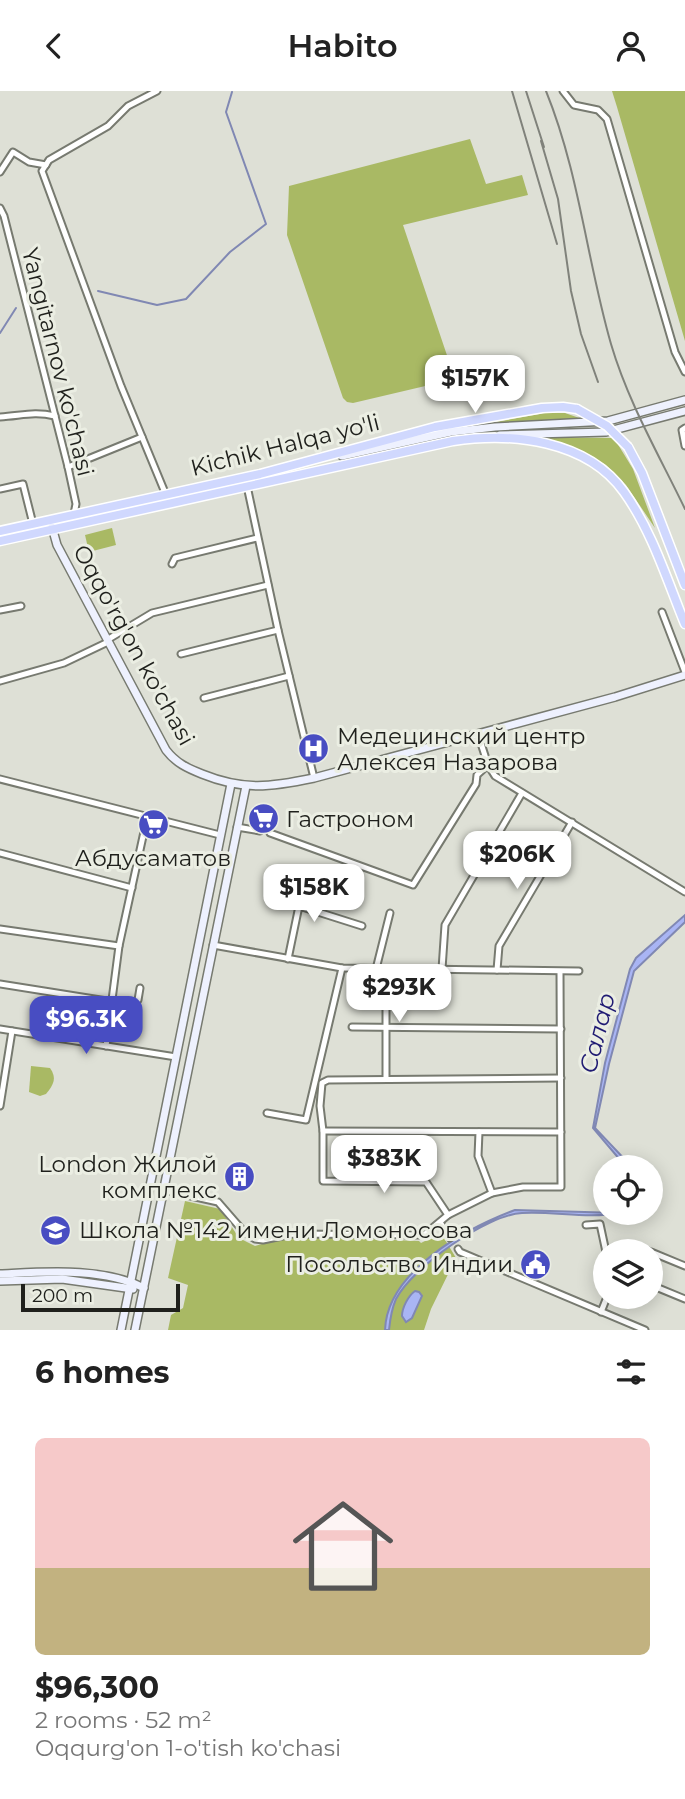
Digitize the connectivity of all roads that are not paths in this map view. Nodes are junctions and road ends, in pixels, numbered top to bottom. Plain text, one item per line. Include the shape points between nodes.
1 (157, 91) edge
2 (563, 91) edge
3 (46, 166) junction
4 (0, 172) edge
5 (0, 208) edge
6 (685, 372) edge
7 (685, 400) edge
8 (685, 411) edge
9 (55, 416) junction
10 (0, 417) edge
11 (685, 428) edge
12 (142, 437) junction
13 (461, 440) junction
14 (685, 446) edge
15 (68, 467) junction
16 (272, 471) junction
17 (246, 482) junction
18 (0, 489) edge
19 (166, 495) junction
20 (74, 514) junction
21 (50, 519) junction
22 (33, 524) junction
23 (75, 525) junction
24 (53, 530) junction
25 (0, 531) edge
26 (257, 538) junction
27 (0, 541) edge
28 (172, 563) dead end
29 (268, 585) junction
30 (685, 585) edge
31 (21, 606) dead end
32 (0, 610) edge
33 (662, 612) dead end
34 (685, 624) edge
35 (278, 630) junction
36 (108, 641) junction
37 (181, 654) dead end
38 (685, 674) edge
39 (289, 676) junction
40 (0, 681) edge
41 (204, 698) dead end
42 (478, 734) junction
43 (488, 765) junction
44 (314, 778) junction
45 (0, 779) edge
46 (230, 784) junction
47 (246, 786) junction
48 (522, 793) junction
49 (147, 818) junction
50 (572, 822) junction
51 (237, 827) junction
52 (260, 831) dead end
53 (270, 833) dead end
54 (220, 835) junction
55 (0, 853) edge
56 (132, 888) junction
57 (685, 893) edge
58 (390, 913) dead end
59 (362, 926) dead end
60 (0, 929) edge
61 (213, 945) junction
62 (119, 946) junction
63 (288, 959) junction
64 (342, 968) junction
65 (376, 969) junction
66 (386, 969) junction
67 (442, 969) junction
68 (498, 970) junction
69 (579, 971) dead end
70 (560, 972) junction
71 (0, 984) edge
72 (140, 988) dead end
73 (188, 993) junction
74 (203, 996) junction
75 (112, 1001) junction
76 (352, 1027) dead end
77 (386, 1028) junction
78 (0, 1029) edge
79 (561, 1029) junction
80 (12, 1031) junction
81 (106, 1046) junction
82 (176, 1056) junction
83 (190, 1059) junction
84 (386, 1079) junction
85 (561, 1079) junction
86 (1, 1094) edge
87 (0, 1107) edge
88 (267, 1113) dead end
89 (323, 1131) junction
90 (479, 1132) junction
91 (561, 1132) junction
92 (164, 1190) junction
93 (492, 1193) junction
94 (448, 1215) junction
95 (440, 1222) junction
96 (586, 1225) dead end
97 (450, 1238) dead end
98 (603, 1239) edge
99 (458, 1249) dead end
100 (663, 1257) edge
101 (685, 1266) edge
102 (0, 1274) edge
103 (0, 1281) edge
104 (130, 1285) junction
105 (144, 1289) junction
106 (663, 1290) edge
107 (685, 1299) edge
108 (602, 1309) edge
109 (601, 1312) junction
110 (121, 1330) edge
111 (135, 1330) edge
112 (645, 1330) edge

1 - 3 street via 128,106 108,127
2 - 6 street via 574,105 598,110 607,119 675,352
3 - 4 street via 13,152
3 - 12 street via 43,174
5 - 9 street, Yangitarnov ko'chasi
7 - 16 main road via 599,422 451,432
8 - 13 main road via 606,432
9 - 10 street via 33,412
9 - 15 street, Yangitarnov ko'chasi
11 - 14 street
12 - 15 street
12 - 19 street
13 - 17 highway, Kichik Halqa yo'li
13 - 34 highway, Kichik Halqa yo'li via 542,443 602,469 621,487 636,512
15 - 20 street, Yangitarnov ko'chasi
16 - 17 highway, Kichik Halqa yo'li
16 - 30 highway, Kichik Halqa yo'li, bridge via 445,425 542,408 577,409 607,426 628,447
17 - 19 highway, Kichik Halqa yo'li
17 - 23 highway, Kichik Halqa yo'li
17 - 26 street
18 - 22 street via 23,484
19 - 20 highway, Kichik Halqa yo'li
20 - 21 highway, Kichik Halqa yo'li
20 - 23 street, Yangitarnov ko'chasi
21 - 22 highway, Kichik Halqa yo'li
21 - 24 main road, Oqqo'rg'on ko'chasi
22 - 25 highway, Kichik Halqa yo'li
23 - 24 highway, Kichik Halqa yo'li
24 - 27 highway, Kichik Halqa yo'li
24 - 36 main road, Oqqo'rg'on ko'chasi
26 - 28 street via 175,558
26 - 29 street
29 - 35 street
29 - 36 street via 152,613
31 - 32 street
33 - 38 street
35 - 37 street
35 - 39 street
36 - 40 street via 64,663
36 - 46 main road, Oqqo'rg'on ko'chasi via 172,758
38 - 42 main road, Oqqo'rg'on ko'chasi
39 - 41 street
39 - 44 street
42 - 43 street
42 - 44 main road, Oqqo'rg'on ko'chasi
43 - 48 street via 495,776
43 - 53 street via 477,775 476,785 413,885
44 - 47 main road, Oqqo'rg'on ko'chasi via 270,787
45 - 49 street
46 - 47 main road, Oqqo'rg'on ko'chasi
46 - 54 main road
47 - 51 main road
48 - 50 street
48 - 67 street via 444,925
49 - 54 street
49 - 56 street
50 - 57 street
50 - 68 street via 499,946
51 - 52 street
51 - 61 main road
54 - 73 main road
55 - 56 street
56 - 62 street
58 - 65 street
59 - 63 street via 299,906
60 - 62 street
61 - 63 street
61 - 74 main road
62 - 75 street
63 - 64 street
64 - 65 street
64 - 88 street via 306,1120
65 - 66 street
66 - 67 street
66 - 77 street
67 - 68 street
68 - 70 street
69 - 70 street
70 - 79 street
71 - 75 street
72 - 75 street via 134,1004
73 - 74 main road
73 - 82 main road
74 - 83 main road
75 - 81 street
76 - 77 street
77 - 79 street
77 - 84 street
78 - 80 street
79 - 85 street
80 - 81 street
80 - 86 street
81 - 82 street
82 - 83 main road
82 - 104 main road
83 - 92 main road
84 - 85 street
84 - 89 street via 322,1083
85 - 91 street
86 - 87 street
89 - 90 street
89 - 94 street via 323,1181 426,1182
90 - 91 street
90 - 93 street via 478,1156
91 - 93 street via 561,1187
92 - 95 street via 218,1202 244,1232 259,1240 292,1234 423,1235
92 - 105 main road
93 - 94 street
94 - 95 street
95 - 97 street
96 - 98 street via 600,1224
99 - 109 street
100 - 101 street
102 - 104 main road via 61,1272
103 - 104 main road via 62,1279
104 - 105 main road
104 - 110 main road
105 - 111 main road
106 - 107 street
108 - 109 street
109 - 112 street

